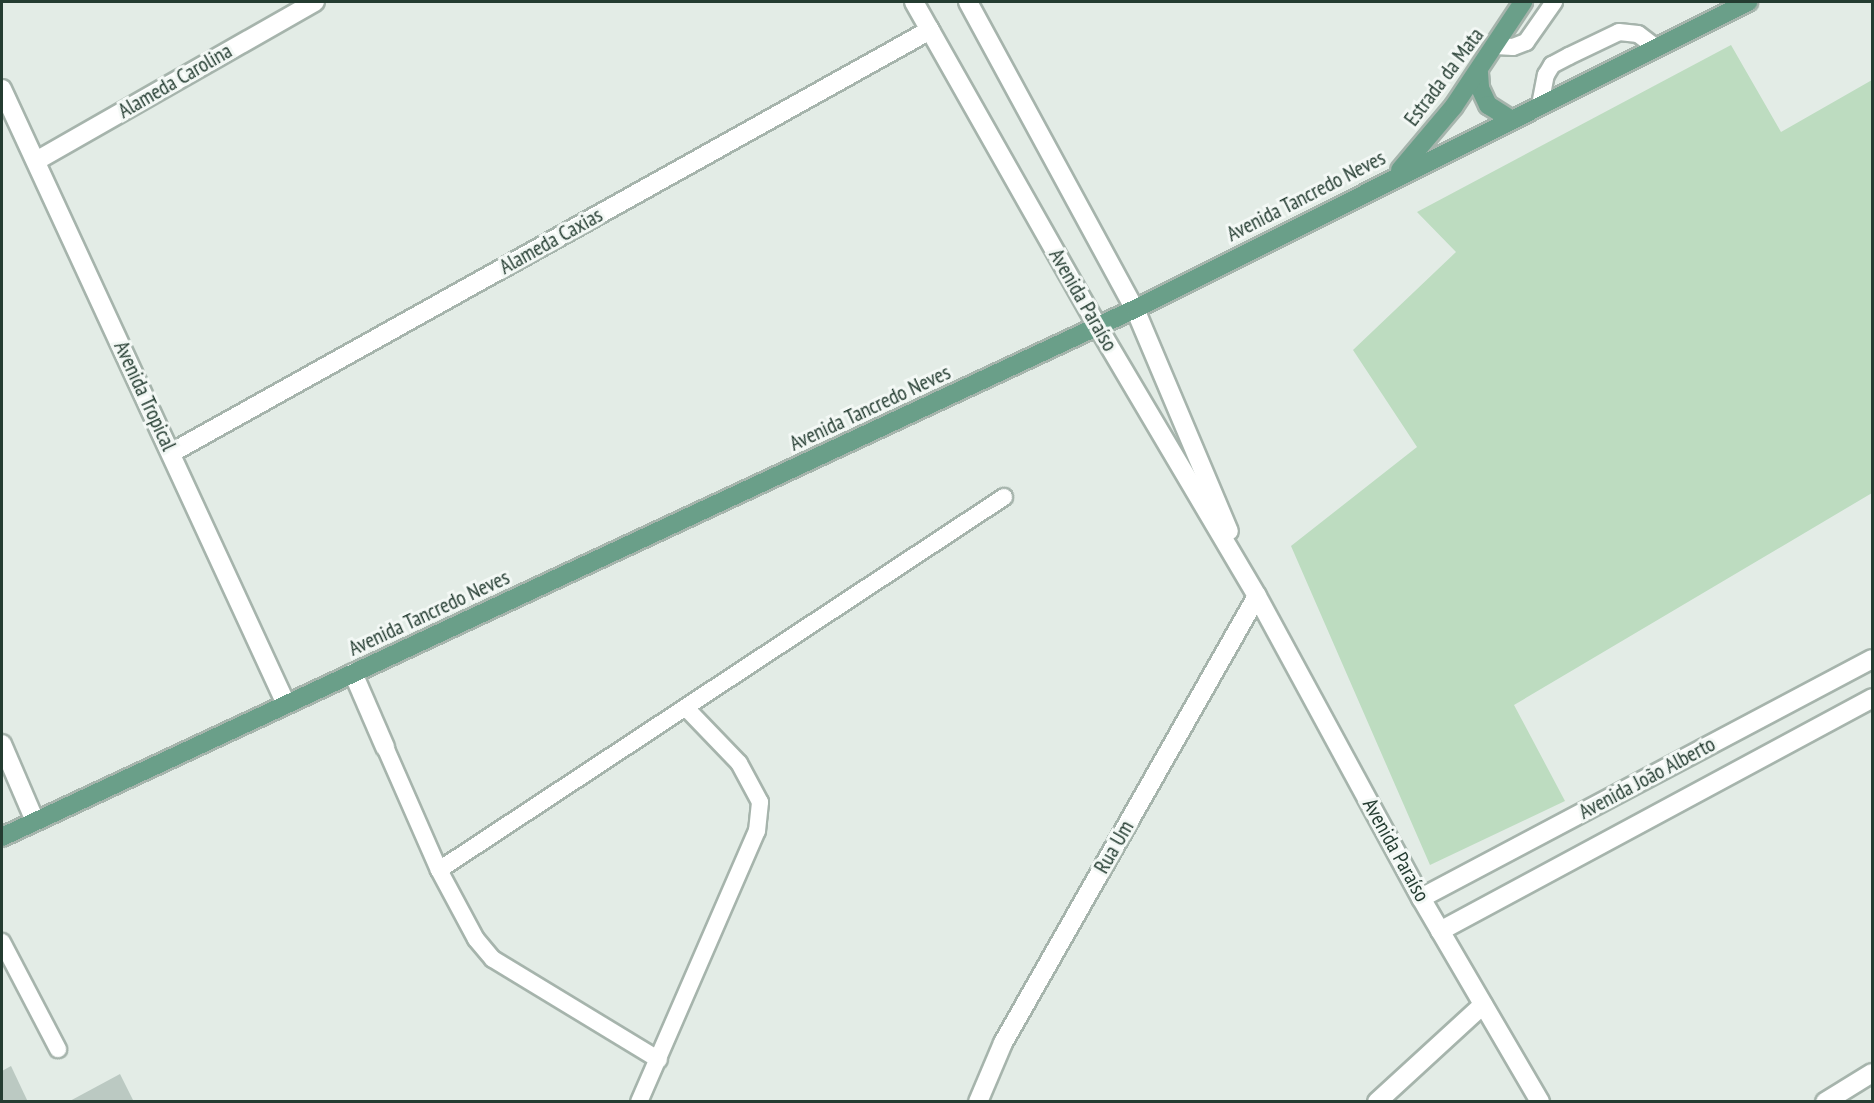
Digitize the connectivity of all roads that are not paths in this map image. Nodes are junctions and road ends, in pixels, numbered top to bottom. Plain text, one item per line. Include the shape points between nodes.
1 (315, 2) edge
2 (914, 2) edge
3 (970, 2) edge
4 (1523, 2) edge
5 (1554, 2) edge
6 (1748, 2) edge
7 (930, 30) junction
8 (1496, 46) junction
9 (1655, 47) junction
10 (1479, 73) junction
11 (2, 89) edge
12 (1540, 105) junction
13 (1510, 119) junction
14 (36, 161) junction
15 (1395, 176) junction
16 (1136, 309) junction
17 (1098, 327) junction
18 (171, 453) junction
19 (1004, 497) dead end
20 (1257, 596) junction
21 (1872, 660) edge
22 (353, 673) junction
23 (1872, 698) edge
24 (286, 704) junction
25 (686, 708) junction
26 (2, 744) edge
27 (385, 747) joint
28 (35, 821) junction
29 (2, 837) edge
30 (439, 870) junction
31 (1421, 897) junction
32 (1440, 931) junction
33 (2, 942) edge
34 (1483, 1005) junction
35 (58, 1048) dead end
36 (659, 1060) junction
37 (1872, 1073) edge
38 (639, 1101) edge
39 (978, 1101) edge
40 (1377, 1101) edge
41 (1540, 1101) edge
42 (1824, 1101) edge

1 - 14 street, Alameda Carolina
2 - 7 street, Avenida Paraíso
3 - 16 street, Avenida Paraíso
4 - 8 main road, Estrada da Mata
5 - 8 lane via 1526,42 1513,47
6 - 9 main road, Avenida Tancredo Neves
7 - 17 street, Avenida Paraíso
7 - 18 street, Alameda Caxias
8 - 10 main road, Estrada da Mata
9 - 12 main road, Avenida Tancredo Neves
9 - 12 lane via 1638,34 1619,32 1569,56 1552,65 1546,75
10 - 13 main road via 1480,88 1488,105
10 - 15 main road, Estrada da Mata
11 - 14 street, Avenida Tropical
12 - 13 main road, Avenida Tancredo Neves
13 - 15 main road, Avenida Tancredo Neves
14 - 18 street, Avenida Tropical
15 - 16 main road, Avenida Tancredo Neves
16 - 17 main road, Avenida Tancredo Neves
16 - 20 street, Avenida Paraíso
17 - 20 street, Avenida Paraíso
17 - 22 main road, Avenida Tancredo Neves
18 - 24 street, Avenida Tropical
19 - 25 lane
20 - 31 street, Avenida Paraíso
20 - 39 street, Rua Um via 1003,1043
21 - 31 street, Avenida João Alberto
22 - 24 main road, Avenida Tancredo Neves
22 - 27 street
23 - 32 street, Avenida João Alberto
24 - 28 main road, Avenida Tancredo Neves
25 - 30 lane
25 - 36 lane via 739,763 760,802 757,831
26 - 28 street
27 - 30 lane
28 - 29 main road, Avenida Tancredo Neves
30 - 36 lane via 476,939 493,959
31 - 32 street, Avenida Paraíso
32 - 34 street, Avenida Paraíso
33 - 35 lane
34 - 40 street
34 - 41 street, Avenida Paraíso
36 - 38 lane
37 - 42 street

